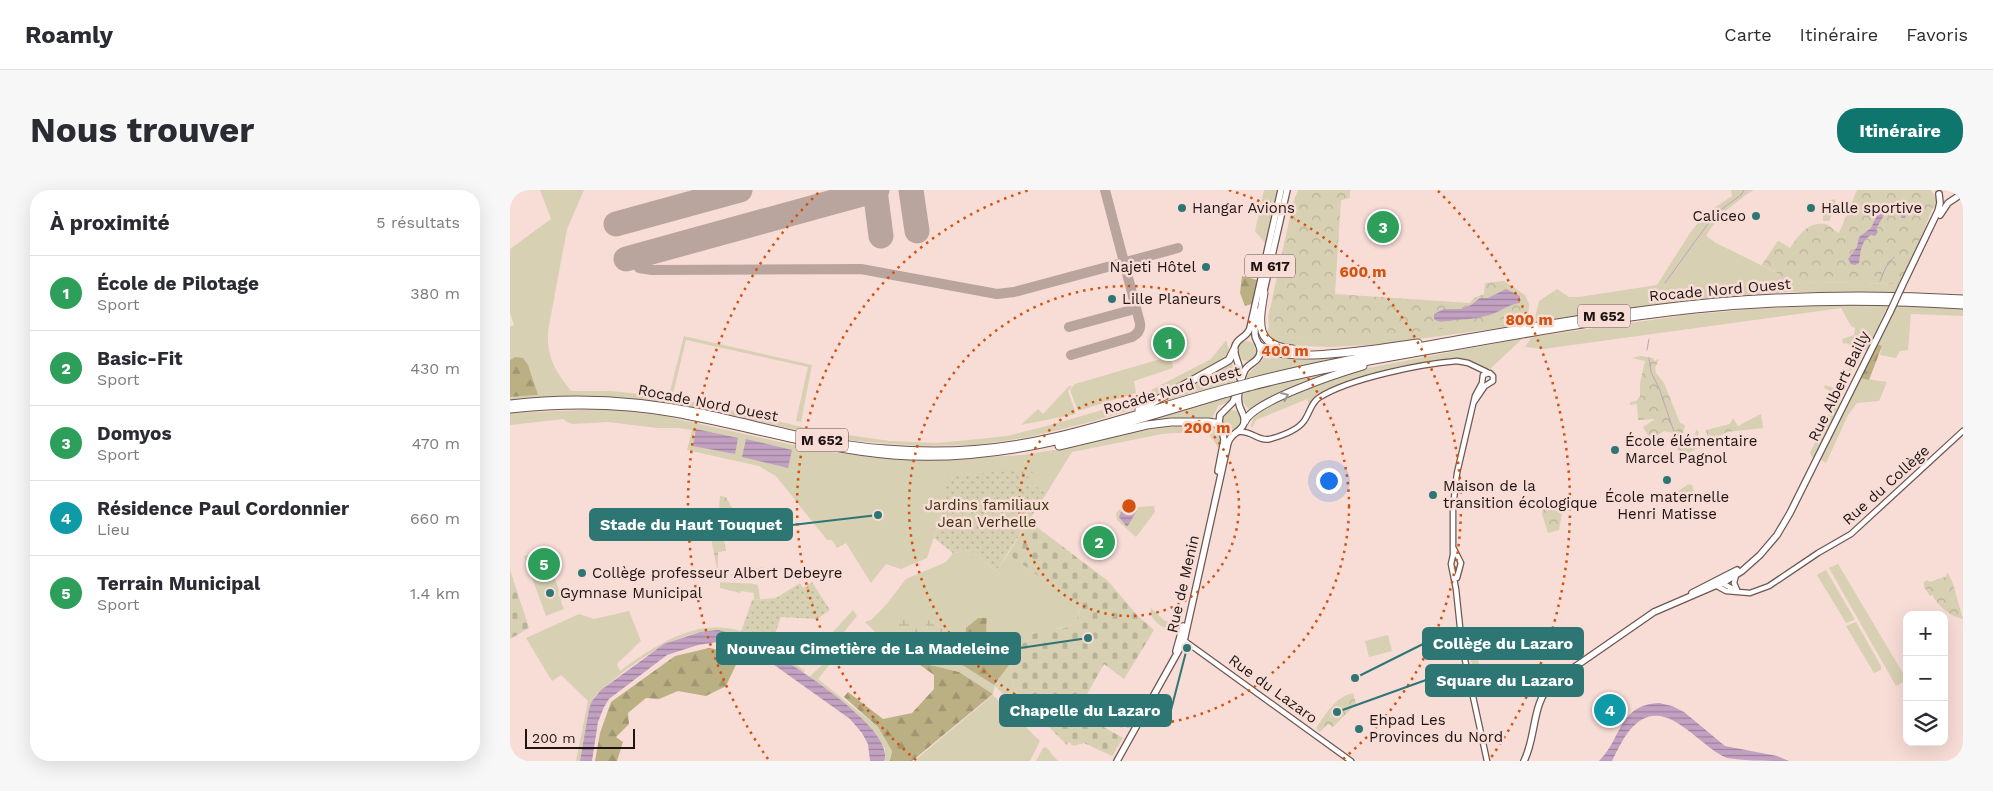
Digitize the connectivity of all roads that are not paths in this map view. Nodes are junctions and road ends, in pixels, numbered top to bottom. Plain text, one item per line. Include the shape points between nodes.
1 (1281, 190) edge
2 (1287, 192) edge
3 (1937, 192) edge
4 (1963, 193) edge
5 (1954, 199) junction
6 (1929, 233) junction
7 (1264, 293) junction
8 (1963, 299) edge
9 (1963, 305) edge
10 (1523, 329) junction
11 (1243, 338) junction
12 (1259, 344) junction
13 (1393, 346) junction
14 (1234, 350) junction
15 (1404, 355) junction
16 (1237, 359) junction
17 (1253, 362) junction
18 (1473, 365) junction
19 (1487, 372) junction
20 (1483, 379) junction
21 (1489, 383) junction
22 (1250, 384) junction
23 (1228, 390) junction
24 (1474, 402) junction
25 (510, 403) edge
26 (510, 409) edge
27 (1226, 409) junction
28 (1242, 412) junction
29 (1244, 421) junction
30 (1221, 427) junction
31 (1963, 431) edge
32 (1236, 432) junction
33 (1255, 435) junction
34 (1055, 437) junction
35 (999, 452) junction
36 (1452, 537) junction
37 (1767, 547) junction
38 (1201, 556) junction
39 (1458, 558) junction
40 (1451, 561) junction
41 (1452, 566) junction
42 (1460, 567) junction
43 (1736, 575) junction
44 (1717, 583) junction
45 (1456, 589) junction
46 (1741, 592) junction
47 (1182, 639) junction
48 (1115, 761) edge
49 (1350, 761) edge
50 (1487, 761) edge
51 (1524, 761) edge

1 - 11 main road, M 617 via 1250,328
2 - 7 main road, M 617
3 - 5 main road
3 - 6 main road, Rue Albert Bailly via 1939,208
4 - 5 main road, Rue Albert Bailly
5 - 6 main road, Rue Albert Bailly via 1946,205
6 - 37 main road, Rue Albert Bailly, bridge via 1790,513
7 - 12 main road, M 617 via 1255,330
7 - 13 highway via 1261,330 1268,341 1278,347 1336,351
8 - 10 highway, Rocade Nord Ouest / M 652 via 1870,296 1762,299 1662,308
9 - 15 highway, Rocade Nord Ouest / M 652 via 1842,302 1710,308 1610,320
10 - 13 highway
10 - 22 highway, Rocade Nord Ouest / M 652 via 1329,364
11 - 12 main road via 1252,338
11 - 14 main road
12 - 13 highway via 1266,351 1317,354
12 - 17 main road via 1260,356
14 - 16 main road
14 - 34 highway via 1229,360 1145,408
15 - 22 highway, Rocade Nord Ouest / M 652
29 -> 15 highway via 1254,410 1308,385
16 - 17 main road via 1244,363
16 - 27 main road via 1240,374 1235,398
17 - 28 main road via 1245,371 1239,395
18 - 19 street
18 - 20 street
18 - 33 street via 1454,361 1359,381 1318,398 1295,429 1267,440
19 - 20 street
19 - 21 street via 1493,376
20 - 21 street
20 - 24 street
21 - 24 street
22 - 23 highway, Rocade Nord Ouest / M 652, bridge
23 - 34 highway, Rocade Nord Ouest / M 652
23 - 35 highway, Rocade Nord Ouest / M 652 via 1077,437
24 - 36 street via 1456,477
25 - 34 highway, Rocade Nord Ouest / M 652 via 599,400 657,405 812,438 885,449 971,450
26 - 35 highway, Rocade Nord Ouest / M 652 via 577,405 634,407 867,452 940,456
27 - 28 main road
27 - 30 main road via 1220,415
28 - 29 main road
29 - 32 main road
29 - 33 street
30 - 32 main road via 1228,432
30 - 35 highway via 1208,422 1158,423 1069,444
30 - 38 main road, Rue de Menin via 1223,446
31 - 46 street, Rue du Collège via 1851,534 1763,590
32 - 33 street via 1246,431
32 - 38 main road, Rue de Menin via 1228,443
36 - 39 street
36 - 40 street
37 - 43 main road, Rue Albert Bailly
37 - 44 main road, Rue Albert Bailly
38 - 47 main road, Rue de Menin
39 - 40 street
39 - 42 street
40 - 41 street
41 - 42 street
41 - 45 street
42 - 45 street
43 - 44 main road, Rue Albert Bailly
43 - 46 street via 1734,583
44 - 46 street, Rue du Collège via 1726,591
44 - 51 main road, Rue Albert Bailly via 1643,618 1548,687 1538,704 1532,740
45 - 50 street via 1462,646
47 - 48 main road, Rue de Menin
47 - 49 street, Rue du Lazaro

